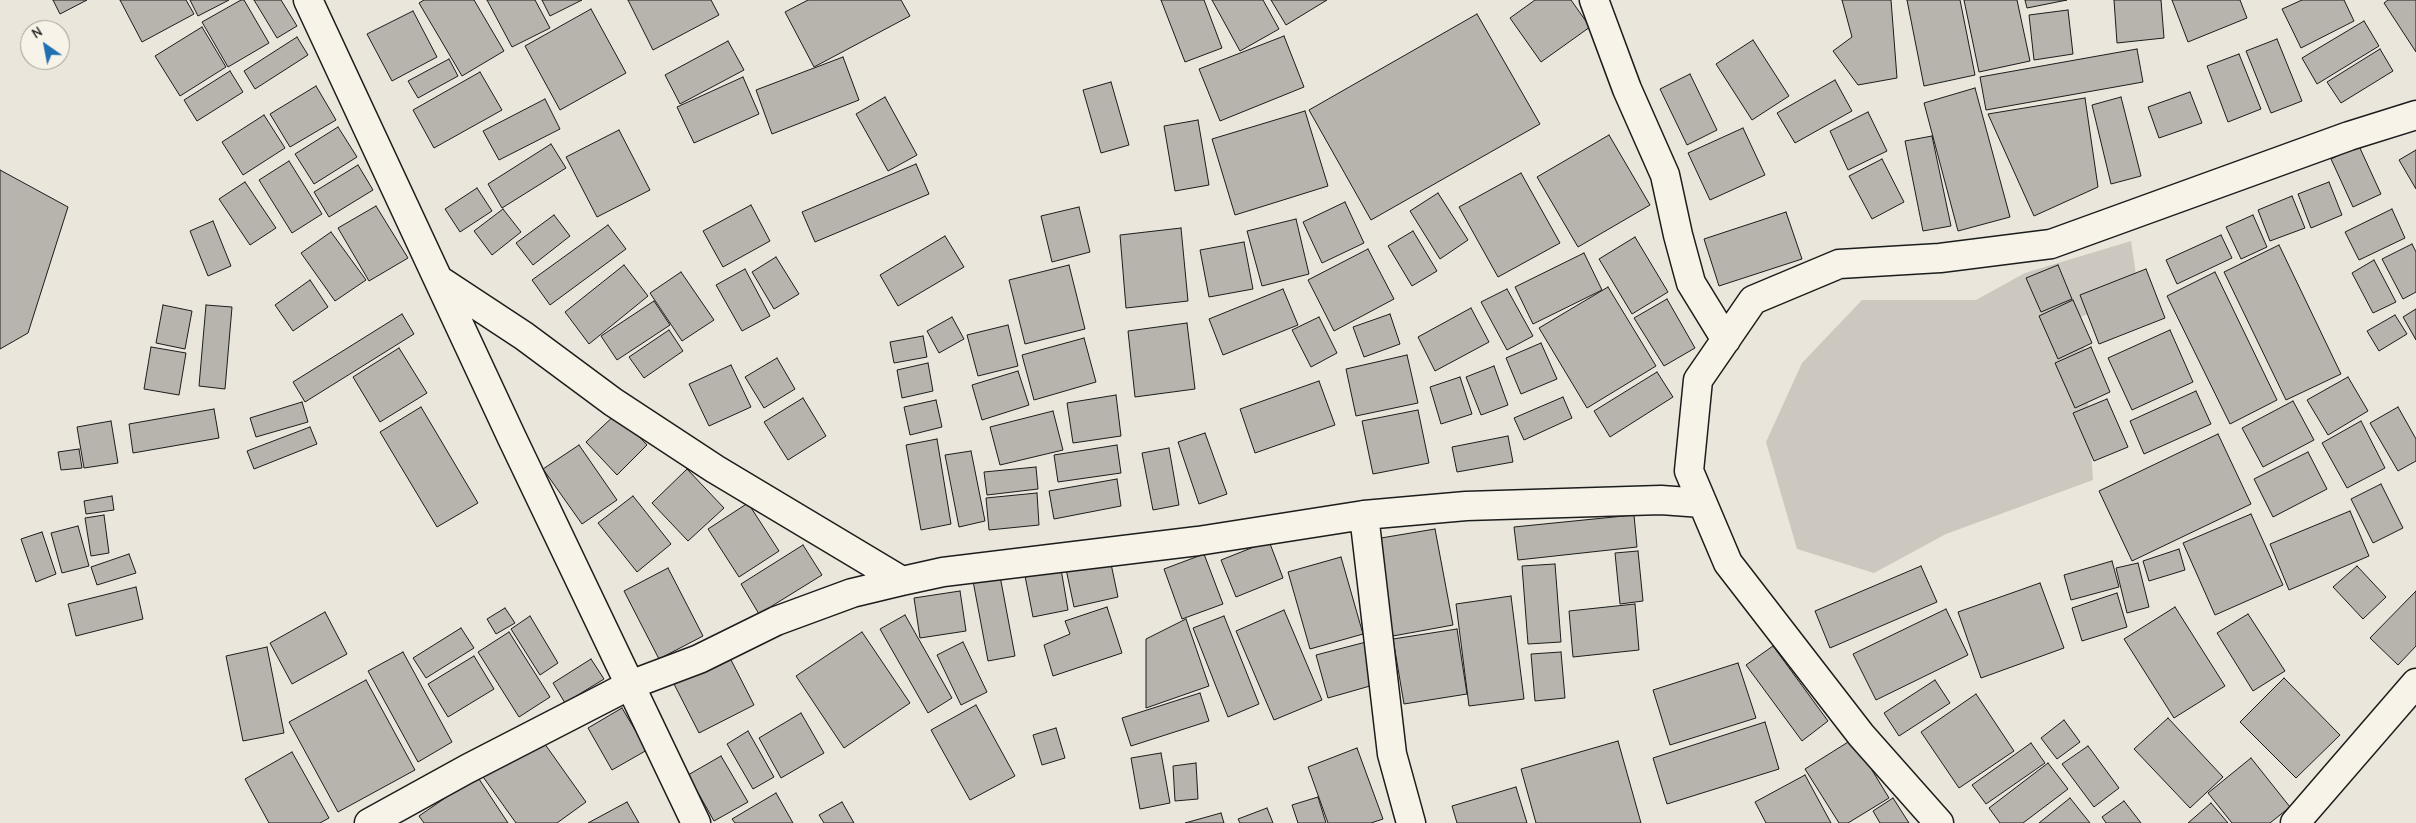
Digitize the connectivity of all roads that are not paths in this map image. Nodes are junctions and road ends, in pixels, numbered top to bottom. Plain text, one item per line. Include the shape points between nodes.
1 (308, 0) edge
2 (1594, 0) edge
3 (2416, 115) edge
4 (439, 280) junction
5 (1726, 340) junction
6 (1702, 503) junction
7 (1364, 515) junction
8 (902, 581) junction
9 (2416, 683) edge
10 (630, 685) junction
11 (369, 823) edge
12 (696, 823) edge
13 (1411, 823) edge
14 (1939, 823) edge
15 (2295, 823) edge

1 - 4 street
2 - 5 street via 1627,89 1665,175 1691,283
3 - 5 street via 2349,136 2051,244 1940,258 1839,264 1752,300
4 - 8 street via 715,469
4 - 10 street
5 - 6 street via 1698,380 1689,471
6 - 7 street via 1661,500 1466,506
6 - 14 street via 1728,563 1861,735
7 - 8 street via 1198,541 943,572
7 - 13 street via 1392,754
8 - 10 street via 852,593 776,621 699,659
9 - 15 street
10 - 11 street
10 - 12 street

